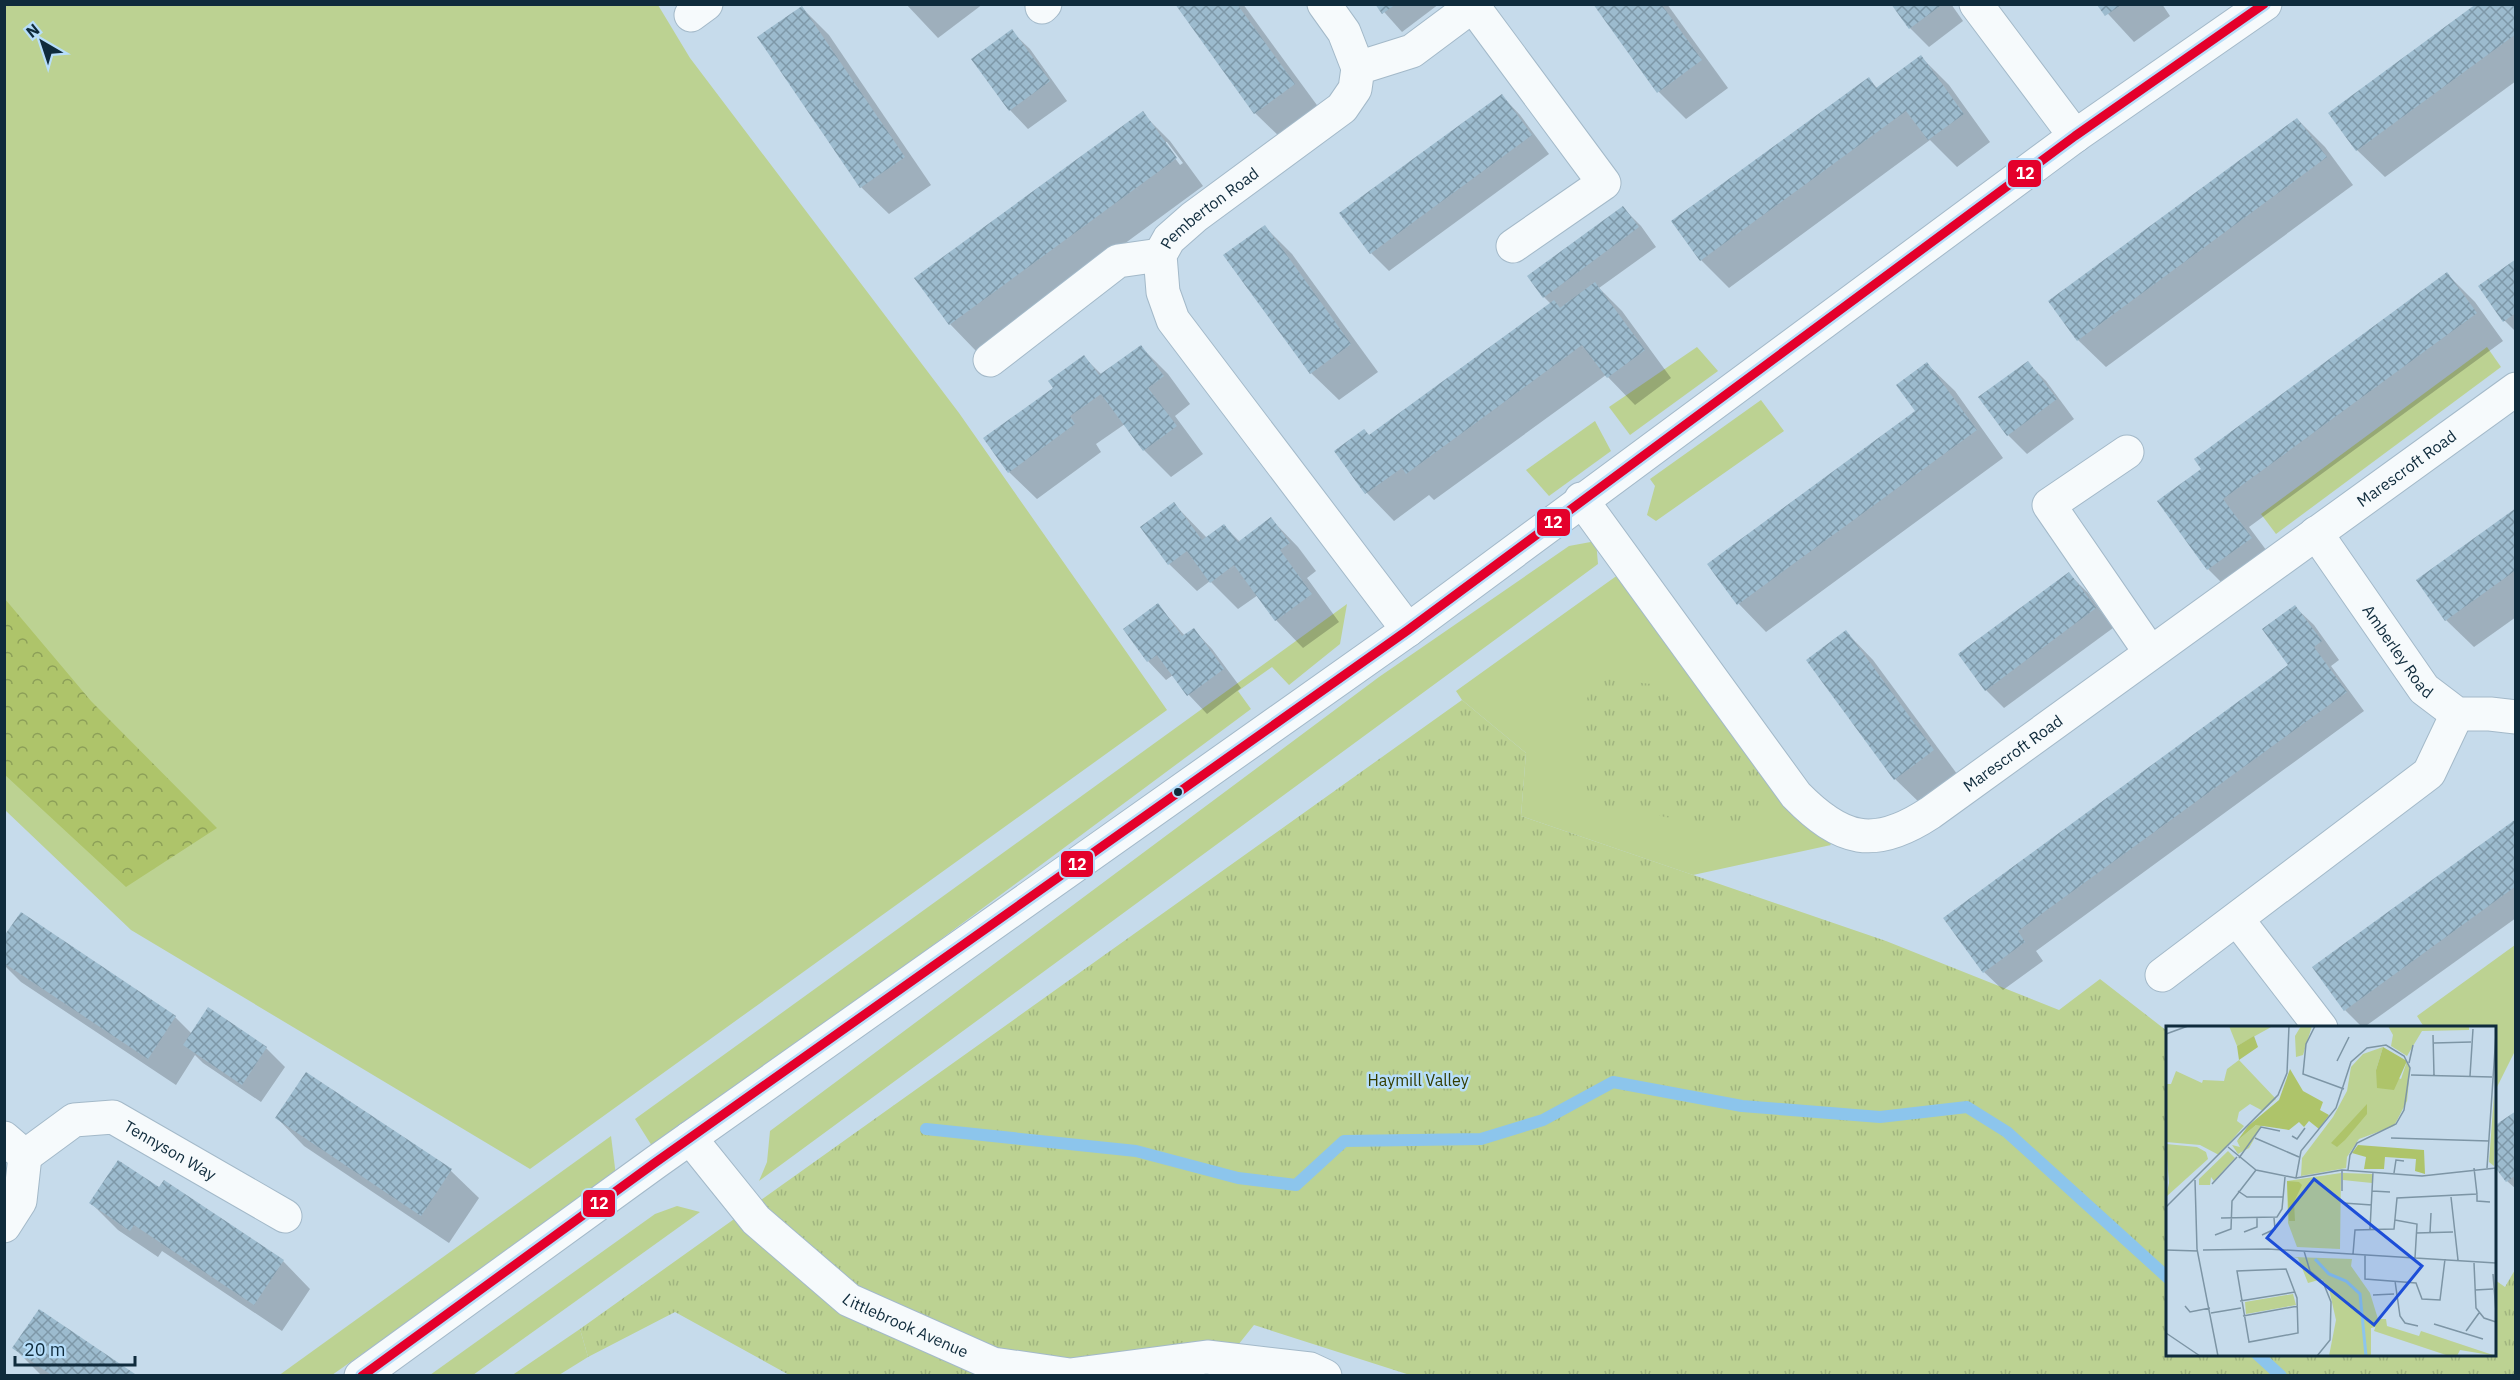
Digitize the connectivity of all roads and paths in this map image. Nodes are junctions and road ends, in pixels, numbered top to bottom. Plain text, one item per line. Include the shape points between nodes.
1 (1324, 4) edge
2 (1976, 4) edge
3 (2265, 4) edge
4 (1474, 5) edge
5 (1358, 68) junction
6 (2075, 136) junction
7 (1513, 246) dead end
8 (1160, 255) junction
9 (990, 360) dead end
10 (2516, 389) edge
11 (2127, 452) dead end
12 (1581, 499) junction
13 (2316, 533) junction
14 (1408, 630) junction
15 (2150, 652) junction
16 (2457, 714) junction
17 (2516, 717) edge
18 (2237, 919) junction
19 (2162, 975) dead end
20 (2319, 1026) edge
21 (690, 1138) junction
22 (15, 1147) edge
23 (285, 1216) dead end
24 (4, 1226) edge
25 (1314, 1373) edge
26 (361, 1376) edge

1 - 5 street via 1344,33
2 - 6 street
3 - 6 street
4 - 5 street via 1412,51
4 - 7 street via 1604,183
5 - 8 street, Pemberton Road via 1355,89 1342,108 1194,217 1169,239
6 - 12 street
8 - 9 street via 1118,261
8 - 14 street, Pemberton Road via 1163,292 1173,320
10 - 13 street, Marescroft Road
11 - 15 street via 2049,505
12 - 14 street
12 - 15 street, Marescroft Road via 1796,795 1837,829 1857,837 1890,833 1913,825
13 - 15 street, Marescroft Road
13 - 16 street, Amberley Road via 2424,689
14 - 21 street
16 - 17 street
16 - 18 street via 2429,773
18 - 19 street
18 - 20 street
21 - 25 street, Littlebrook Avenue via 756,1220 849,1300 993,1364 1070,1375 1208,1357
21 - 26 street
22 - 23 street, Tennyson Way via 74,1120 112,1117
22 - 24 street, Tennyson Way via 20,1201

